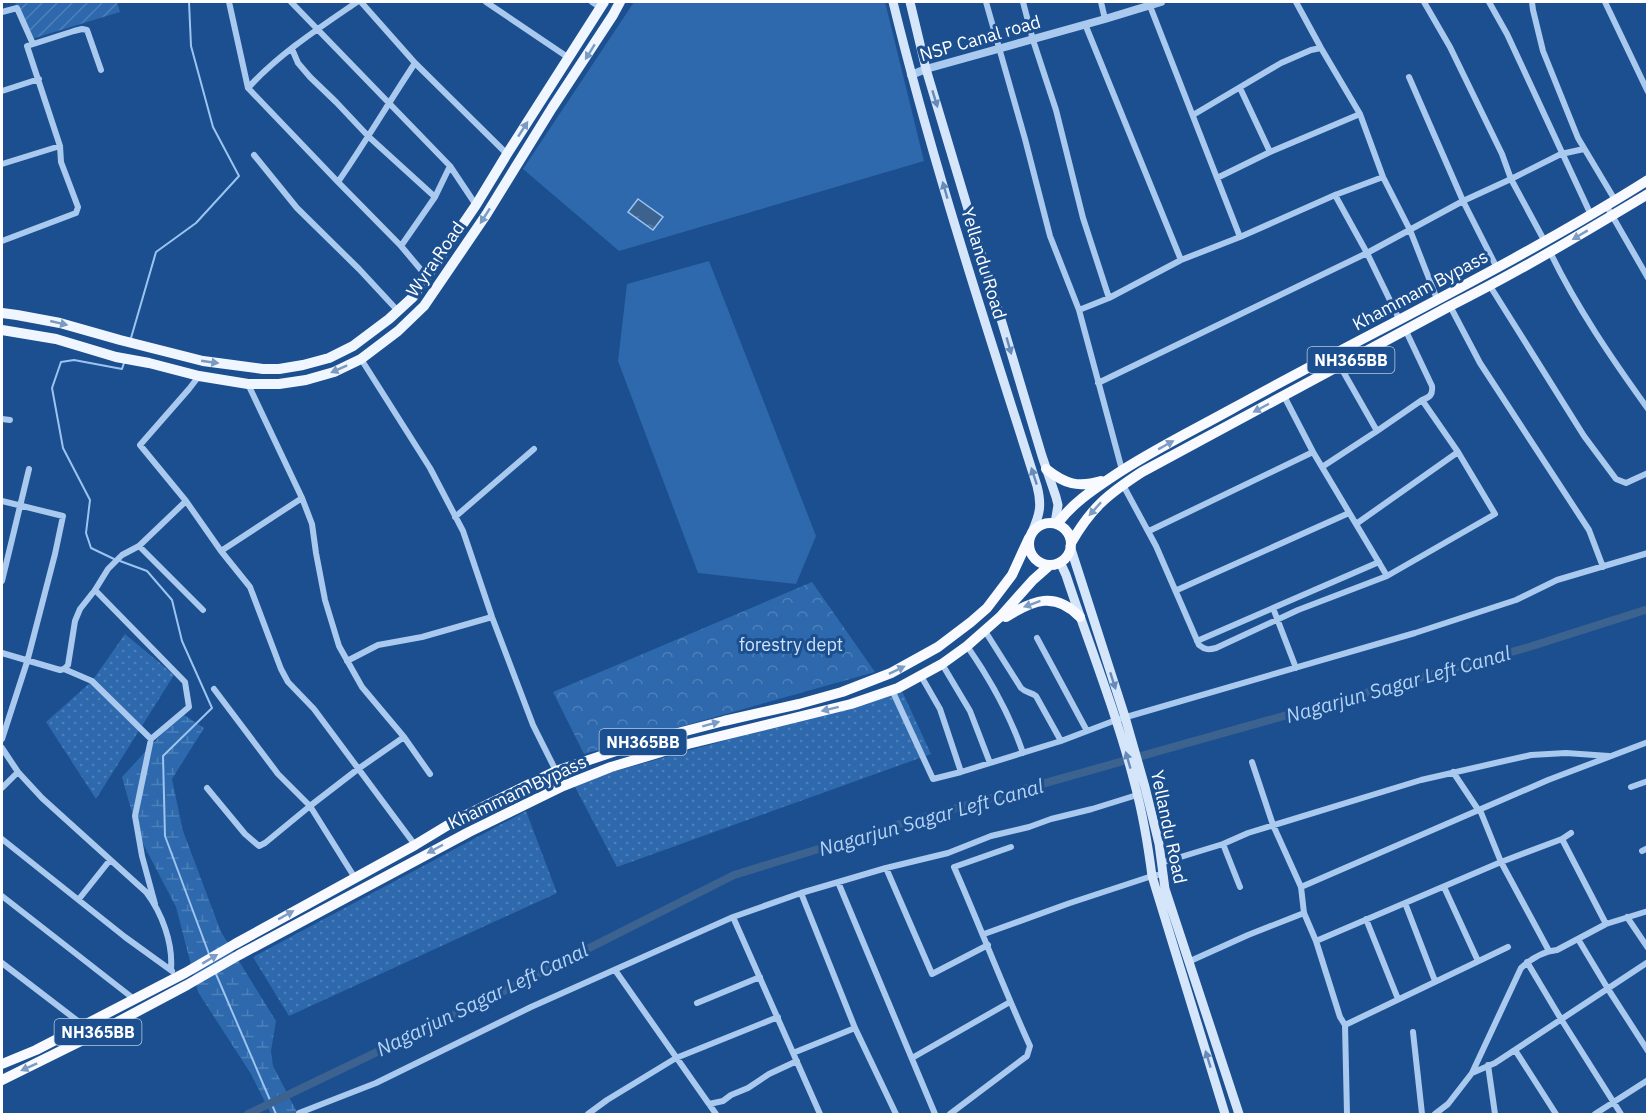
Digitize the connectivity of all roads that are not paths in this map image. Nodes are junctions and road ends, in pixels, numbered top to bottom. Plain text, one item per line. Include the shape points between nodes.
1 (229, 2) edge
2 (291, 2) edge
3 (357, 2) edge
4 (361, 2) edge
5 (486, 2) edge
6 (620, 2) edge
7 (892, 2) edge
8 (910, 2) edge
9 (986, 2) edge
10 (1023, 2) edge
11 (1101, 2) edge
12 (1161, 2) edge
13 (1296, 2) edge
14 (1424, 2) edge
15 (1489, 2) edge
16 (1532, 2) edge
17 (1605, 2) edge
18 (599, 4) edge
19 (1150, 6) junction
20 (2, 12) edge
21 (1106, 19) junction
22 (1085, 24) junction
23 (317, 29) junction
24 (1033, 40) junction
25 (33, 44) junction
26 (1321, 48) junction
27 (292, 49) junction
28 (999, 49) junction
29 (569, 58) junction
30 (415, 63) junction
31 (926, 69) junction
32 (101, 70) dead end
33 (911, 75) junction
34 (1409, 77) dead end
35 (39, 79) junction
36 (248, 88) junction
37 (1240, 88) junction
38 (2, 91) edge
39 (1647, 92) edge
40 (388, 102) junction
41 (1359, 114) junction
42 (1193, 115) junction
43 (369, 137) junction
44 (60, 146) junction
45 (1584, 149) junction
46 (1270, 152) junction
47 (507, 154) junction
48 (1561, 154) junction
49 (254, 155) dead end
50 (2, 164) edge
51 (450, 166) junction
52 (1383, 177) junction
53 (1217, 178) junction
54 (1511, 180) junction
55 (1647, 180) edge
56 (338, 182) junction
57 (1647, 194) edge
58 (1335, 195) junction
59 (435, 197) junction
60 (1463, 201) junction
61 (476, 205) junction
62 (1611, 207) junction
63 (1591, 215) junction
64 (1410, 230) junction
65 (1240, 237) junction
66 (2, 241) edge
67 (1545, 242) junction
68 (401, 246) junction
69 (1550, 252) junction
70 (1367, 253) junction
71 (1181, 260) junction
72 (1497, 268) junction
73 (427, 277) junction
74 (1647, 278) edge
75 (1490, 286) junction
76 (1109, 298) junction
77 (1437, 299) junction
78 (1450, 306) junction
79 (402, 308) junction
80 (1079, 310) junction
81 (2, 313) edge
82 (415, 315) junction
83 (1399, 319) junction
84 (2, 330) edge
85 (1405, 330) junction
86 (361, 359) junction
87 (1340, 366) junction
88 (199, 376) junction
89 (1098, 383) junction
90 (248, 384) junction
91 (1284, 396) junction
92 (1422, 400) junction
93 (1647, 409) edge
94 (2, 419) edge
95 (10, 420) dead end
96 (1377, 431) junction
97 (534, 449) dead end
98 (1313, 452) junction
99 (1458, 452) junction
100 (1322, 467) junction
101 (29, 469) dead end
102 (1046, 469) junction
103 (1118, 473) junction
104 (1647, 473) edge
105 (1122, 484) junction
106 (302, 498) junction
107 (2, 501) edge
108 (186, 501) junction
109 (20, 506) junction
110 (1349, 513) junction
111 (455, 517) junction
112 (1056, 524) junction
113 (1356, 524) junction
114 (1149, 531) junction
115 (1031, 535) junction
116 (1070, 544) junction
117 (139, 546) junction
118 (221, 551) junction
119 (1647, 553) edge
120 (1379, 562) junction
121 (1055, 564) junction
122 (1603, 567) junction
123 (1387, 576) junction
124 (2, 581) edge
125 (95, 590) junction
126 (1177, 590) junction
127 (1273, 608) junction
128 (203, 610) dead end
129 (492, 616) junction
130 (1080, 617) junction
131 (1277, 619) junction
132 (984, 632) junction
133 (1037, 638) dead end
134 (1197, 641) junction
135 (967, 646) junction
136 (2, 653) edge
137 (347, 661) junction
138 (27, 662) junction
139 (942, 664) junction
140 (1296, 668) junction
141 (64, 669) junction
142 (921, 676) junction
143 (214, 689) dead end
144 (892, 690) junction
145 (1121, 719) junction
146 (1087, 731) junction
147 (404, 737) junction
148 (2, 740) edge
149 (151, 740) junction
150 (1060, 741) junction
151 (1647, 742) edge
152 (2, 752) edge
153 (1023, 753) junction
154 (1609, 756) junction
155 (1252, 762) dead end
156 (990, 763) junction
157 (358, 769) junction
158 (556, 771) junction
159 (18, 772) junction
160 (961, 772) junction
161 (1453, 772) junction
162 (430, 774) dead end
163 (1647, 783) edge
164 (1631, 787) dead end
165 (2, 788) edge
166 (207, 789) dead end
167 (1139, 789) junction
168 (310, 806) junction
169 (1479, 811) junction
170 (1273, 825) junction
171 (1571, 833) dead end
172 (2, 839) edge
173 (1562, 839) junction
174 (1223, 844) junction
175 (415, 845) junction
176 (1011, 847) dead end
177 (948, 853) junction
178 (110, 860) junction
179 (1501, 862) junction
180 (1161, 863) junction
181 (954, 867) junction
182 (886, 868) junction
183 (1163, 874) junction
184 (1152, 876) junction
185 (355, 878) junction
186 (838, 882) junction
187 (1444, 886) junction
188 (1240, 887) dead end
189 (1301, 887) junction
190 (801, 893) junction
191 (2, 896) edge
192 (79, 899) junction
193 (1405, 903) junction
194 (155, 904) junction
195 (1647, 911) edge
196 (1304, 913) junction
197 (734, 917) junction
198 (1627, 917) junction
199 (1366, 919) junction
200 (1606, 924) junction
201 (984, 934) junction
202 (1578, 939) junction
203 (1316, 941) junction
204 (988, 945) junction
205 (1508, 947) dead end
206 (1647, 948) edge
207 (1548, 951) junction
208 (1478, 961) junction
209 (1188, 962) junction
210 (1527, 962) junction
211 (1647, 962) edge
212 (2, 963) edge
213 (615, 970) junction
214 (182, 975) junction
215 (760, 977) junction
216 (1435, 981) junction
217 (1608, 989) junction
218 (134, 999) junction
219 (1398, 999) junction
220 (1010, 1002) junction
221 (697, 1004) dead end
222 (777, 1017) junction
223 (1561, 1019) junction
224 (83, 1025) junction
225 (1345, 1025) junction
226 (855, 1028) junction
227 (1413, 1032) dead end
228 (1515, 1050) junction
229 (1647, 1051) edge
230 (793, 1053) junction
231 (676, 1058) junction
232 (912, 1058) junction
233 (797, 1061) junction
234 (2, 1064) edge
235 (1488, 1065) junction
236 (1472, 1073) junction
237 (2, 1080) edge
238 (1647, 1080) edge
239 (1613, 1102) junction
240 (709, 1104) junction
241 (299, 1113) dead end
242 (588, 1114) edge
243 (716, 1114) edge
244 (820, 1114) edge
245 (896, 1114) edge
246 (935, 1114) edge
247 (950, 1114) edge
248 (1225, 1114) edge
249 (1239, 1114) edge
250 (1347, 1114) edge
251 (1422, 1114) edge
252 (1435, 1114) edge
253 (1495, 1114) edge
254 (1556, 1114) edge
255 (1595, 1114) edge
256 (1621, 1114) edge

1 - 36 street
2 - 23 street
3 - 23 street
4 - 30 street
5 - 29 street
6 -> 82 main road, Wyra Road via 486,215
7 - 33 main road, Yellandu Road
8 - 31 main road, Yellandu Road
9 - 28 street
10 - 24 street
11 - 21 street
12 - 19 street, NSP Canal road
13 - 26 street
14 - 54 street via 1450,47
15 - 48 street
16 - 45 street via 1543,51
17 - 39 street
18 - 29 main road, Wyra Road
19 - 21 street, NSP Canal road
19 - 42 street
20 - 25 street via 17,8
21 - 22 street, NSP Canal road
22 - 24 street, NSP Canal road
22 - 71 street
23 - 27 street
23 - 40 street
24 - 28 street, NSP Canal road
24 - 76 street
25 - 32 street via 87,30
25 - 35 street via 27,46
26 - 37 street via 1281,63
26 - 41 street
27 - 36 street
27 - 43 street via 310,77
28 - 31 street, NSP Canal road
28 - 80 street via 1050,236
47 -> 29 main road, Wyra Road
30 - 40 street
30 - 47 street
31 - 33 street, NSP Canal road
31 -> 102 main road, Yellandu Road
115 -> 33 main road, Yellandu Road via 1041,505 1037,486
34 - 60 street
35 - 38 street
35 - 44 street
36 - 56 street
37 - 42 street
37 - 46 street
40 - 43 street
40 - 51 street
41 - 46 street
41 - 52 street
42 - 53 street
43 - 56 street
43 - 59 street
44 - 50 street
44 - 66 street via 61,162 78,207 76,213
45 - 48 street
45 - 62 street
46 - 53 street
47 - 61 main road, Wyra Road
48 - 54 street
48 - 63 street
49 - 79 street via 297,208
51 - 59 street
51 - 61 street
52 - 58 street
52 - 64 street
53 - 65 street
54 - 60 street
54 - 67 street
55 - 62 highway, Khammam Bypass / NH365BB
56 - 68 street
57 - 62 highway, Khammam Bypass / NH365BB
58 - 65 street
58 - 70 street
59 - 68 street
60 - 64 street
60 - 72 street
61 - 73 main road, Wyra Road
62 - 63 highway, Khammam Bypass / NH365BB
62 -> 69 highway, Khammam Bypass / NH365BB
62 - 74 street
63 - 67 highway, Khammam Bypass / NH365BB
64 - 70 street
64 - 77 street
65 - 71 street
67 - 72 highway, Khammam Bypass / NH365BB
68 - 73 street
69 - 75 highway, Khammam Bypass / NH365BB
69 - 93 street via 1564,282
70 - 83 street
70 - 89 street
71 - 76 street
72 - 77 highway, Khammam Bypass / NH365BB
73 - 79 main road, Wyra Road
75 - 78 highway, Khammam Bypass / NH365BB
75 - 104 street via 1584,436 1616,479 1626,483
76 - 80 street
77 - 83 highway, Khammam Bypass / NH365BB
78 - 85 highway, Khammam Bypass / NH365BB
78 - 122 street via 1480,363 1589,530
81 -> 79 main road, Wyra Road via 60,323 203,362 279,369 329,358 353,346
79 - 82 main road
80 - 89 street
82 - 86 main road, Wyra Road
83 - 85 street
103 -> 83 highway, Khammam Bypass / NH365BB
84 - 88 main road, Wyra Road via 56,339
85 - 87 highway, Khammam Bypass / NH365BB
85 - 92 street via 1432,386 1430,396
86 -> 90 main road, Wyra Road via 306,380
86 - 111 street via 430,468
87 - 91 highway, Khammam Bypass / NH365BB
87 - 96 street
88 - 90 main road, Wyra Road
88 - 108 street via 140,445
89 - 103 street
90 - 106 street
91 - 98 street
91 -> 105 highway, Khammam Bypass / NH365BB
92 - 96 street
92 - 99 street
94 - 95 street
96 - 100 street
97 - 111 street
98 - 100 street
98 - 114 street
99 - 113 street
99 - 123 street via 1495,514
100 - 110 street
101 - 109 street
102 - 103 highway via 1077,484 1100,481
102 - 112 main road, Yellandu Road via 1058,505
103 - 112 highway, Khammam Bypass / NH365BB via 1072,506
105 - 114 street
105 -> 116 highway, Khammam Bypass / NH365BB via 1092,511
106 - 118 street
106 - 137 street via 312,524 325,600
107 - 109 street
108 - 117 street
108 - 118 street
109 - 124 street
109 - 138 street via 63,516
110 - 113 street
110 - 126 street
111 - 129 street
112 - 115 highway, NH365BB via 1042,524
112 - 116 highway via 1067,532
113 - 120 street
114 - 126 street
115 - 121 highway via 1028,544 1033,557 1043,564
158 -> 115 highway, Khammam Bypass / NH365BB via 643,742 842,692 899,669 938,647 987,608 1012,575
116 - 121 highway, NH365BB via 1067,555
116 -> 145 main road, Yellandu Road
117 - 125 street via 122,555
117 - 128 street
118 - 157 street via 250,587 288,682 314,709
119 - 122 street
120 - 123 street
120 - 127 street
121 - 130 main road, Yellandu Road via 1066,575
121 - 132 highway, Khammam Bypass / NH365BB via 1038,574
122 - 140 street via 1557,580 1504,604
123 - 131 street
125 - 141 street via 75,621 68,665
125 - 149 street via 185,682 189,707
126 - 134 street
127 - 131 street
127 - 134 street
129 - 137 street via 422,637 378,645
129 - 158 street via 533,725
130 -> 132 highway via 1058,601 1039,601
130 - 145 main road, Yellandu Road
131 - 134 street via 1209,650
131 - 140 street
132 - 135 highway, Khammam Bypass / NH365BB
132 - 150 street via 1021,688 1036,696
133 - 146 street
135 - 139 highway, Khammam Bypass / NH365BB
135 - 153 street via 998,696
136 - 138 street
137 - 147 street via 362,687
138 - 141 street
138 - 148 street
139 - 142 highway, Khammam Bypass / NH365BB
139 - 156 street via 970,711
140 - 145 street
141 - 149 street via 92,681
142 - 144 highway, Khammam Bypass / NH365BB
142 - 160 street via 940,709
143 - 168 street via 278,774
144 - 160 street via 933,779
144 -> 214 highway, Khammam Bypass / NH365BB via 633,760 563,786 239,955
145 - 146 street
145 - 167 main road, Yellandu Road
146 - 150 street
147 - 157 street
147 - 162 street
149 - 194 street via 135,816
150 - 153 street
151 - 154 street
152 - 159 street
153 - 156 street
154 - 161 street via 1531,756
154 - 169 street
155 - 170 street
156 - 160 street
157 - 168 street
157 - 175 street
158 - 175 highway, Khammam Bypass / NH365BB via 458,819
159 - 165 street
159 - 178 street
161 - 169 street
161 - 170 street
163 - 164 street
166 - 168 street via 259,846
167 - 177 street via 1092,809 991,836
167 - 180 main road, Yellandu Road via 1159,844
167 - 184 main road, Yellandu Road
168 - 185 street
169 - 179 street
169 - 189 street
170 - 174 street
170 - 189 street
171 - 173 street
172 - 192 street
173 - 179 street
173 - 200 street
174 - 180 street
174 - 188 street
175 - 185 highway, Khammam Bypass / NH365BB
176 - 181 street
177 - 181 street
177 - 182 street
178 - 192 street
178 - 194 street
179 - 187 street
179 - 207 street
180 - 183 main road, Yellandu Road
181 - 201 street
182 - 186 street
182 - 204 street via 932,974
183 - 184 street
183 - 209 main road, Yellandu Road
184 - 201 street
248 -> 184 main road, Yellandu Road
214 -> 185 highway, Khammam Bypass / NH365BB
186 - 190 street
186 - 232 street
187 - 193 street
187 - 208 street
189 - 196 street
190 - 197 street
190 - 226 street
191 - 218 street
192 - 214 street via 125,937
193 - 199 street
193 - 216 street
194 - 214 street
195 - 198 street
196 - 203 street
196 - 209 street
197 - 213 street
197 - 215 street
198 - 200 street
198 - 206 street
199 - 203 street
199 - 219 street
200 - 202 street
201 - 204 street
202 - 207 street
202 - 217 street
203 - 225 street
204 - 220 street
205 - 208 street
207 - 210 street
208 - 216 street
209 - 249 main road, Yellandu Road
210 - 223 street
210 - 236 street
211 - 217 street
212 - 224 street
213 - 231 street
213 - 241 street via 376,1083
214 - 218 highway, Khammam Bypass / NH365BB
214 -> 237 highway, Khammam Bypass / NH365BB via 95,1034
215 - 221 street
215 - 222 street
216 - 219 street
217 - 223 street
217 - 229 street
218 - 224 highway, Khammam Bypass / NH365BB
219 - 225 street
220 - 232 street
220 - 247 street via 1030,1046 1027,1056
222 - 230 street
222 - 231 street
223 - 228 street
223 - 239 street
224 - 234 highway, Khammam Bypass / NH365BB
225 - 250 street
226 - 230 street
226 - 245 street
227 - 251 street
228 - 235 street
228 - 254 street
230 - 233 street
231 - 240 street
231 - 242 street
232 - 246 street
233 - 240 street via 723,1101
233 - 244 street
235 - 236 street
235 - 253 street
236 - 252 street
238 - 239 street
239 - 255 street
239 - 256 street
240 - 243 street

